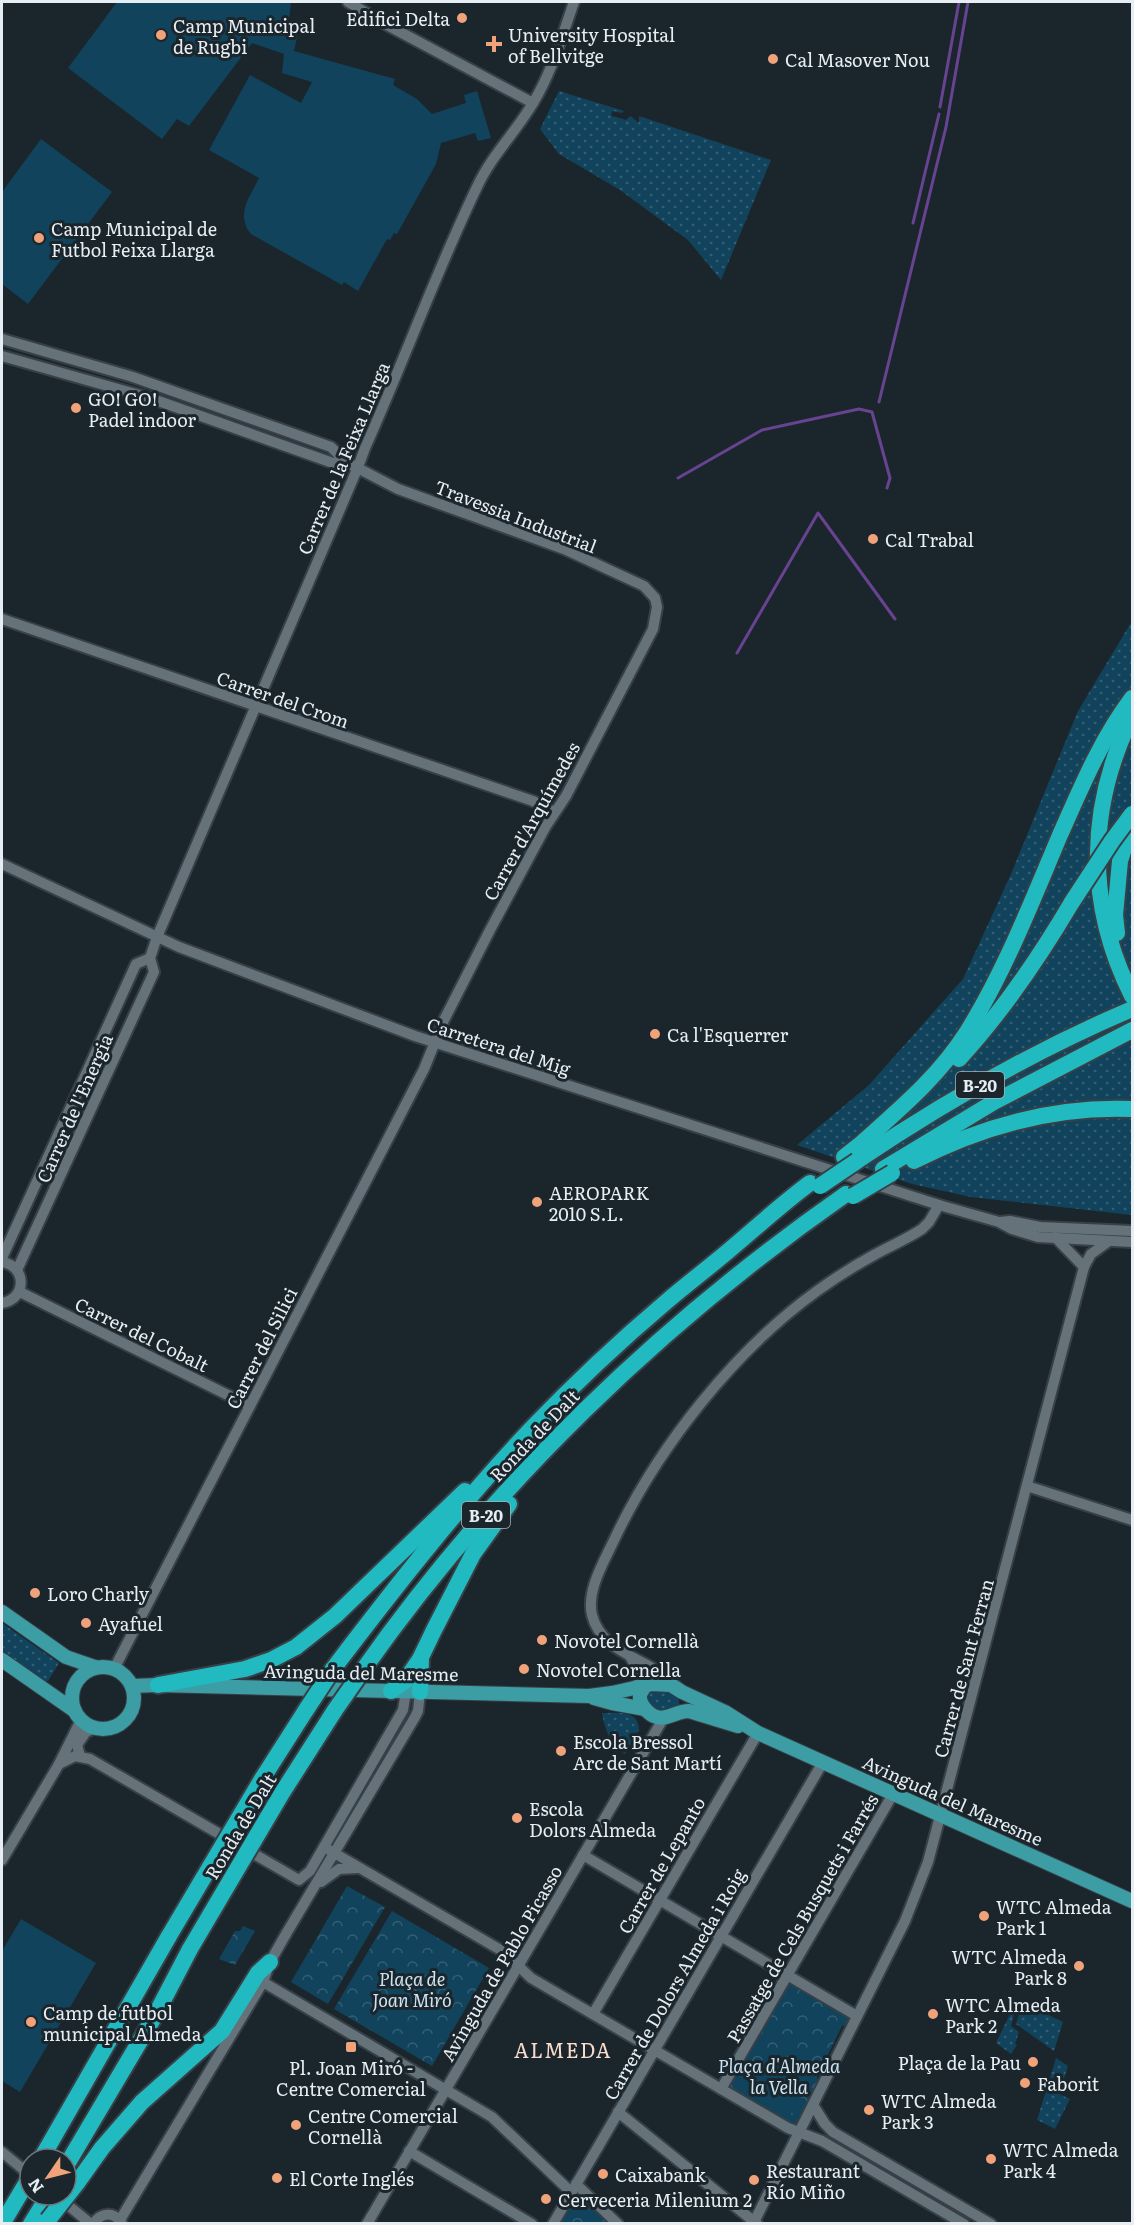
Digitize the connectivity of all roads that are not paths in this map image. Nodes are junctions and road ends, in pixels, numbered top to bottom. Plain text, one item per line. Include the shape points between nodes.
1 (348, 2) edge
2 (574, 2) edge
3 (533, 103) junction
4 (2, 339) edge
5 (2, 356) edge
6 (346, 462) junction
7 (358, 467) junction
8 (657, 616) joint
9 (2, 619) edge
10 (1132, 698) edge
11 (255, 707) junction
12 (1132, 716) edge
13 (554, 812) junction
14 (1132, 814) edge
15 (1132, 823) edge
16 (2, 864) edge
17 (157, 937) junction
18 (150, 958) junction
19 (1129, 990) edge
20 (1132, 1009) edge
21 (1125, 1034) edge
22 (435, 1042) junction
23 (1132, 1109) edge
24 (864, 1141) junction
25 (850, 1159) junction
26 (888, 1171) junction
27 (939, 1205) junction
28 (999, 1222) junction
29 (1040, 1227) junction
30 (1132, 1231) edge
31 (1055, 1237) junction
32 (1109, 1240) junction
33 (1132, 1242) edge
34 (2, 1260) edge
35 (1084, 1267) junction
36 (17, 1270) junction
37 (20, 1292) junction
38 (2, 1304) edge
39 (623, 1373) junction
40 (250, 1406) junction
41 (531, 1429) junction
42 (1027, 1486) junction
43 (1132, 1520) edge
44 (2, 1612) edge
45 (421, 1657) junction
46 (631, 1658) junction
47 (2, 1660) edge
48 (95, 1667) junction
49 (114, 1669) junction
50 (159, 1685) junction
51 (132, 1686) junction
52 (642, 1688) junction
53 (680, 1690) junction
54 (406, 1692) junction
55 (589, 1696) junction
56 (645, 1709) junction
57 (682, 1711) junction
58 (78, 1716) junction
59 (663, 1719) junction
60 (95, 1728) junction
61 (758, 1732) junction
62 (80, 1756) junction
63 (823, 1762) junction
64 (59, 1764) junction
65 (893, 1794) junction
66 (941, 1815) junction
67 (324, 1847) junction
68 (335, 1853) junction
69 (583, 1856) junction
70 (2, 1860) edge
71 (359, 1868) junction
72 (299, 1880) junction
73 (310, 1893) junction
74 (660, 1900) junction
75 (1132, 1901) edge
76 (302, 1907) junction
77 (721, 1936) junction
78 (270, 1962) junction
79 (518, 1966) junction
80 (787, 1975) junction
81 (263, 1982) junction
82 (593, 2014) junction
83 (857, 2016) junction
84 (654, 2050) junction
85 (446, 2089) junction
86 (721, 2089) junction
87 (813, 2104) junction
88 (618, 2112) junction
89 (799, 2132) junction
90 (48, 2147) edge
91 (77, 2147) edge
92 (409, 2151) junction
93 (2, 2152) edge
94 (18, 2166) edge
95 (573, 2188) junction
96 (18, 2196) edge
97 (71, 2207) edge
98 (41, 2219) edge
99 (121, 2222) edge
100 (2, 2223) edge
101 (92, 2223) edge
102 (367, 2223) edge
103 (532, 2223) edge
104 (553, 2223) edge
105 (618, 2223) edge
106 (755, 2223) edge
107 (964, 2223) edge
108 (991, 2223) edge

1 - 3 street
2 - 3 street, Carrer de la Feixa Llarga via 550,70
3 - 7 street, Carrer de la Feixa Llarga via 477,186
4 - 6 street, Travessia Industrial via 113,370 296,434 331,447
5 - 6 street, Travessia Industrial via 150,398 333,463
6 - 7 street, Travessia Industrial
7 - 8 street, Travessia Industrial via 398,489 564,549 633,580 655,598
7 - 11 street, Carrer de la Feixa Llarga
8 - 13 street, Carrer d'Arquímedes via 566,796
9 - 11 street, Carrer del Crom
10 - 24 highway via 1087,775 1005,962 971,1025 925,1086
11 - 13 street, Carrer del Crom via 533,801
11 - 17 street, Carrer de la Feixa Llarga
12 - 19 highway via 1110,772 1101,809 1098,848 1105,919
13 - 22 street, Carrer d'Arquímedes
14 - 24 highway, bridge via 985,1031 929,1090
15 - 19 highway via 1120,861 1115,915 1118,949
16 - 17 street, Carretera del Mig
17 - 18 street, Carrer de l'Energia
17 - 22 street, Carretera del Mig
18 - 34 street, Carrer de l'Energia via 135,966
18 - 36 street, Carrer de l'Energia via 154,972
20 - 25 highway, B-20 via 989,1079
21 - 26 highway, Ronda de Dalt / B-20 via 994,1102
22 - 27 street, Carretera del Mig
22 - 40 street, Carrer del Silici
23 - 26 highway via 1064,1112 1011,1123
24 - 25 highway
25 - 41 highway, Ronda de Dalt / B-20, bridge via 733,1247 623,1340
26 - 39 highway, Ronda de Dalt / B-20 via 789,1234
27 - 28 street, Carretera del Mig
27 - 46 street via 922,1229 851,1268 788,1314 732,1369 668,1449 626,1516 592,1596 592,1614 603,1637
28 - 29 street, Carretera del Mig
28 - 31 street, Carretera del Mig via 1027,1234
29 - 30 street, Carretera del Mig
29 - 31 street
31 - 32 street, Carretera del Mig
31 - 35 street
32 - 33 street, Carretera del Mig
32 - 35 street, Carrer de Sant Ferran via 1091,1254
34 - 36 street
35 - 42 street, Carrer de Sant Ferran
36 - 37 street via 22,1283
37 - 38 street
37 - 40 street, Carrer del Cobalt
39 - 45 highway via 492,1525 467,1565
39 - 91 highway, Ronda de Dalt / B-20, bridge via 550,1444 471,1532 363,1670 282,1792
40 - 49 street, Carrer del Silici
41 - 50 highway via 335,1617 305,1641 245,1669
41 - 90 highway, Ronda de Dalt / B-20, bridge via 389,1595 333,1669 262,1779
42 - 43 street
42 - 66 street, Carrer de Sant Ferran
44 - 48 main road via 66,1657
45 - 54 highway
45 - 54 highway via 409,1677
46 - 52 street
46 - 53 street via 655,1670
47 - 58 main road
48 - 49 main road
48 - 58 main road via 84,1672 75,1684 72,1700
49 - 51 main road
50 - 51 main road, Avinguda del Maresme
50 - 54 main road, Avinguda del Maresme
51 - 60 main road via 133,1706 126,1719 109,1728
52 - 53 main road via 660,1683
52 - 55 main road
52 - 56 main road via 639,1697
53 - 57 main road via 685,1703
53 - 61 main road
54 - 55 main road, Avinguda del Maresme
54 - 67 street via 403,1710
54 - 68 street via 418,1711
55 - 56 main road
56 - 59 main road
57 - 59 main road
57 - 61 main road
58 - 60 main road
58 - 64 street
59 - 69 street, Avinguda de Pablo Picasso
60 - 62 street via 86,1732 77,1745
61 - 63 main road, Avinguda del Maresme
61 - 74 street, Carrer de Lepanto
62 - 64 street
62 - 72 street
63 - 65 main road, Avinguda del Maresme
63 - 77 street, Carrer de Dolors Almeda i Roig
64 - 70 street
65 - 66 main road, Avinguda del Maresme
65 - 80 street, Passatge de Cels Busquets i Farrés
66 - 75 main road, Avinguda del Maresme
66 - 83 street, Carrer de Sant Ferran via 928,1862 904,1921
67 - 68 street
67 - 72 street via 310,1871
68 - 71 street
68 - 73 street
69 - 74 street
69 - 79 street, Avinguda de Pablo Picasso
71 - 73 street via 336,1870
71 - 79 street via 504,1953
72 - 76 street via 306,1888
73 - 76 street
74 - 77 street
74 - 82 street, Carrer de Lepanto
76 - 78 street
77 - 80 street
77 - 84 street, Carrer de Dolors Almeda i Roig
78 - 81 street
78 - 98 highway, bridge via 258,1973 222,2031 142,2102
79 - 82 street via 527,1976
79 - 85 street, Avinguda de Pablo Picasso
80 - 83 street
80 - 86 street, Passatge de Cels Busquets i Farrés
81 - 85 street
81 - 99 street
82 - 84 street
83 - 87 street, Carrer de Sant Ferran
84 - 86 street
84 - 88 street, Carrer de Dolors Almeda i Roig
85 - 92 street, Avinguda de Pablo Picasso
85 - 95 street via 492,2117
86 - 89 street
87 - 89 street, Carrer de Sant Ferran
87 - 108 street via 833,2132
88 - 95 street, Carrer de Dolors Almeda i Roig
88 - 106 street
89 - 106 street, Carrer de Sant Ferran
89 - 107 street via 822,2140
92 - 102 street, Avinguda de Pablo Picasso
92 - 103 street
93 - 94 street
95 - 104 street, Carrer de Dolors Almeda i Roig
95 - 105 street
96 - 100 highway
97 - 101 street
99 - 101 street via 108,2214

